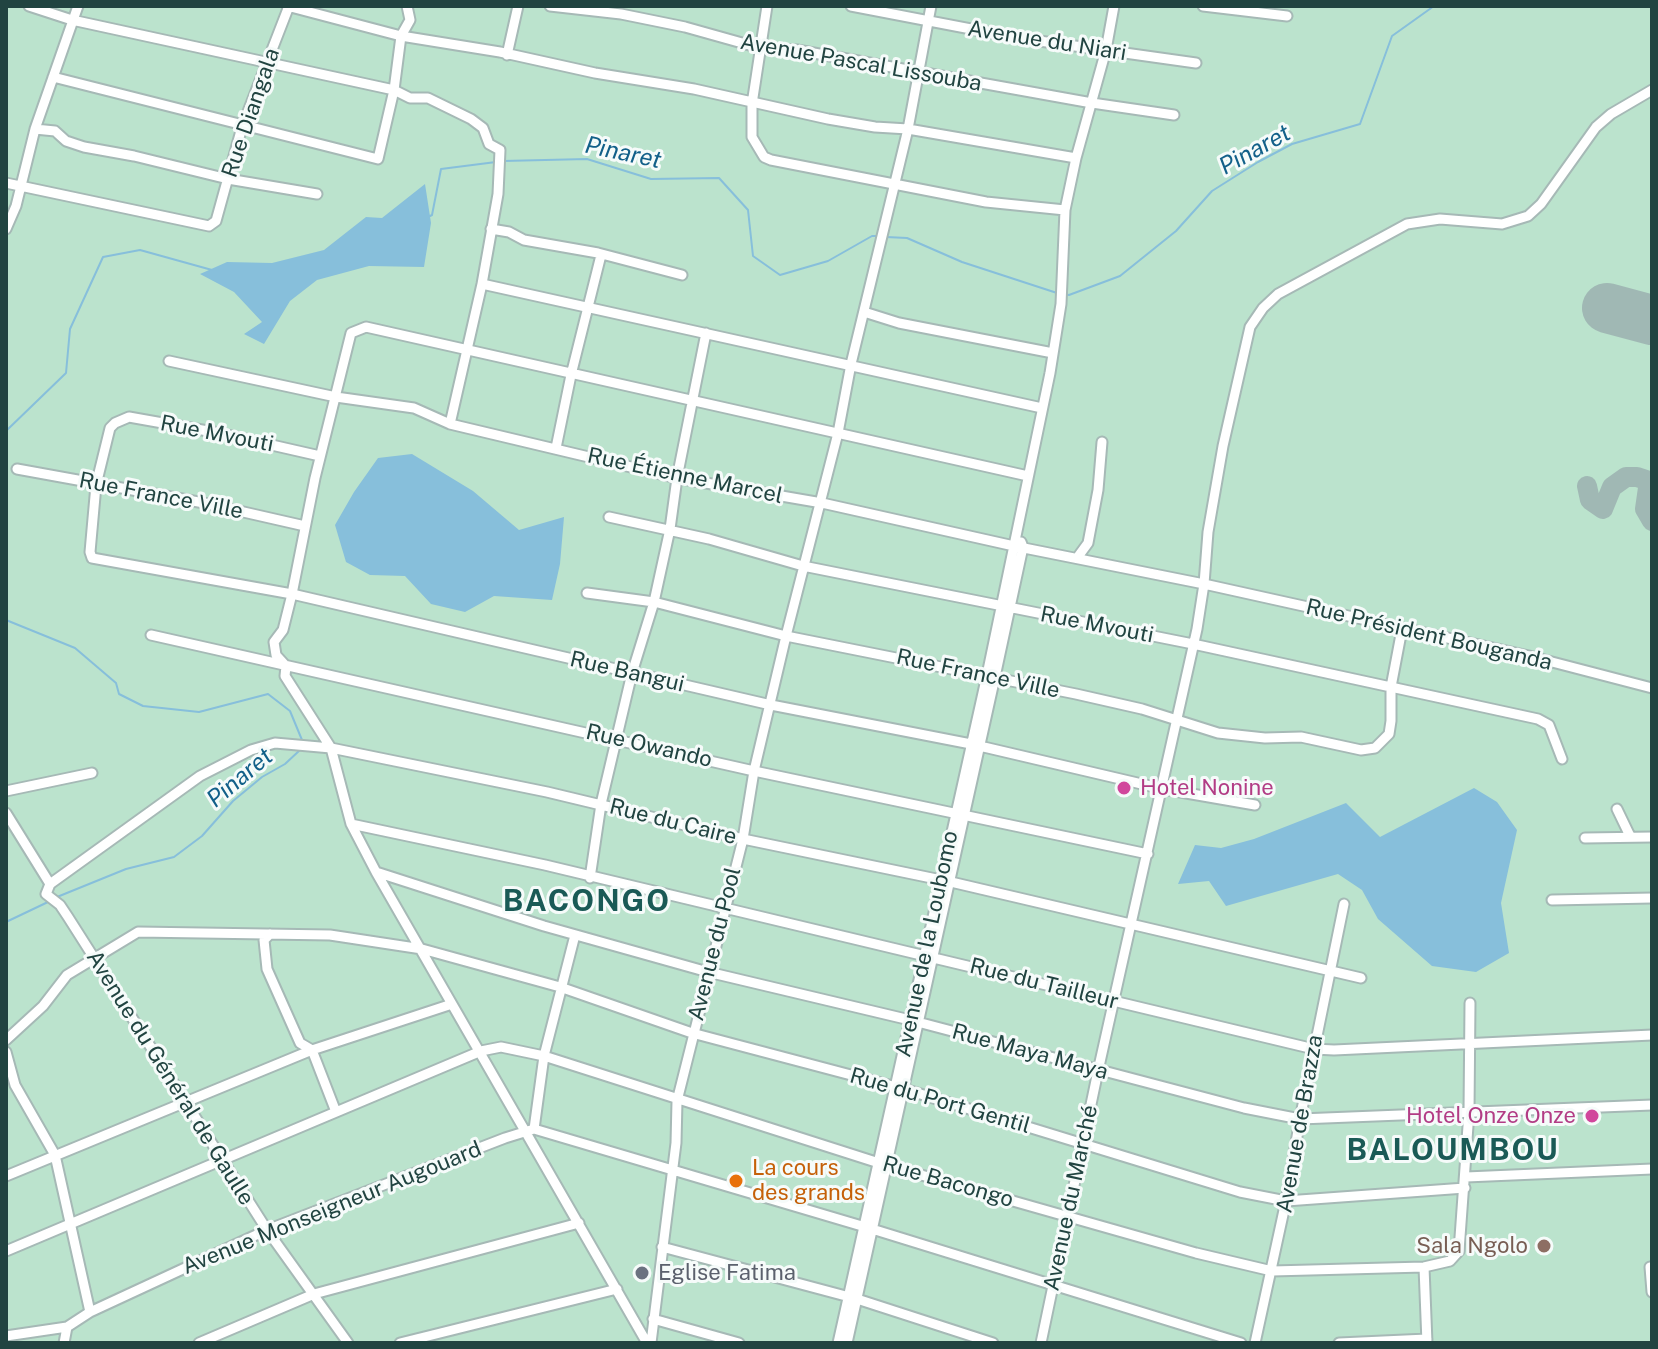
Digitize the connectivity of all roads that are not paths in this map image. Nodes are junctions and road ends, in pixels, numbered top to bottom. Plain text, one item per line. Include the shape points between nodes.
1 (29, 6) edge
2 (78, 6) edge
3 (289, 6) edge
4 (407, 6) edge
5 (518, 6) edge
6 (550, 6) edge
7 (767, 6) edge
8 (851, 6) edge
9 (931, 6) edge
10 (1203, 6) edge
11 (1111, 7) edge
12 (619, 10) edge
13 (1287, 16) dead end
14 (72, 20) junction
15 (928, 22) junction
16 (401, 36) junction
17 (760, 48) junction
18 (1106, 50) junction
19 (507, 55) junction
20 (267, 63) junction
21 (1196, 63) dead end
22 (917, 73) junction
23 (53, 77) junction
24 (394, 90) junction
25 (1652, 90) edge
26 (1092, 103) junction
27 (752, 104) junction
28 (1174, 115) dead end
29 (242, 127) junction
30 (35, 129) junction
31 (908, 129) junction
32 (1076, 158) junction
33 (228, 179) junction
34 (6, 183) edge
35 (895, 184) junction
36 (20, 186) junction
37 (317, 194) dead end
38 (1065, 210) junction
39 (6, 229) edge
40 (491, 229) junction
41 (601, 255) junction
42 (682, 275) dead end
43 (482, 284) junction
44 (588, 308) junction
45 (864, 312) junction
46 (706, 333) junction
47 (465, 350) junction
48 (1053, 353) junction
49 (169, 361) dead end
50 (851, 364) junction
51 (571, 375) junction
52 (336, 397) junction
53 (692, 402) junction
54 (1042, 408) junction
55 (450, 424) junction
56 (838, 433) junction
57 (1102, 442) dead end
58 (556, 448) junction
59 (320, 456) junction
60 (17, 469) dead end
61 (1028, 476) junction
62 (677, 478) junction
63 (96, 485) junction
64 (822, 503) junction
65 (609, 517) dead end
66 (305, 526) junction
67 (670, 529) junction
68 (1088, 543) junction
69 (1019, 546) junction
70 (1077, 558) junction
71 (1101, 563) junction
72 (803, 566) junction
73 (1204, 584) junction
74 (587, 593) dead end
75 (292, 594) junction
76 (654, 602) junction
77 (1005, 607) junction
78 (1402, 629) junction
79 (151, 635) dead end
80 (786, 636) junction
81 (1193, 644) junction
82 (286, 666) junction
83 (632, 673) junction
84 (991, 676) junction
85 (1391, 687) junction
86 (1652, 688) edge
87 (771, 705) junction
88 (1177, 720) junction
89 (617, 739) junction
90 (976, 746) junction
91 (331, 748) junction
92 (1562, 759) dead end
93 (754, 771) junction
94 (92, 773) dead end
95 (1163, 789) junction
96 (6, 791) edge
97 (601, 804) junction
98 (1255, 805) dead end
99 (1617, 809) dead end
100 (6, 813) edge
101 (960, 813) junction
102 (351, 824) junction
103 (1630, 836) junction
104 (1652, 837) edge
105 (1585, 838) dead end
106 (743, 839) junction
107 (1148, 854) junction
108 (376, 872) junction
109 (590, 878) junction
110 (946, 881) junction
111 (48, 889) junction
112 (1652, 898) edge
113 (1552, 900) dead end
114 (1344, 904) dead end
115 (725, 910) junction
116 (1131, 926) junction
117 (270, 934) junction
118 (575, 935) junction
119 (422, 949) junction
120 (929, 957) junction
121 (94, 958) junction
122 (708, 972) junction
123 (1330, 972) junction
124 (1361, 978) dead end
125 (560, 987) junction
126 (1114, 1001) junction
127 (1470, 1003) dead end
128 (452, 1004) junction
129 (914, 1021) junction
130 (692, 1033) junction
131 (1652, 1035) edge
132 (6, 1040) edge
133 (1471, 1042) junction
134 (1314, 1049) junction
135 (312, 1050) junction
136 (481, 1051) junction
137 (6, 1052) edge
138 (544, 1056) junction
139 (1098, 1071) junction
140 (900, 1088) junction
141 (677, 1101) junction
142 (185, 1102) junction
143 (1652, 1105) edge
144 (336, 1112) junction
145 (1469, 1112) junction
146 (1300, 1119) junction
147 (530, 1131) junction
148 (1082, 1143) junction
149 (55, 1155) junction
150 (223, 1162) junction
151 (883, 1164) junction
152 (671, 1169) junction
153 (1652, 1169) edge
154 (6, 1176) edge
155 (1466, 1177) junction
156 (1465, 1188) junction
157 (1286, 1201) junction
158 (1069, 1217) junction
159 (70, 1223) junction
160 (579, 1223) junction
161 (868, 1228) junction
162 (267, 1230) junction
163 (662, 1247) junction
164 (6, 1251) edge
165 (1424, 1267) junction
166 (1650, 1267) dead end
167 (1272, 1271) junction
168 (1052, 1285) junction
169 (617, 1289) junction
170 (1652, 1292) edge
171 (314, 1294) junction
172 (853, 1298) junction
173 (90, 1312) junction
174 (653, 1319) junction
175 (67, 1327) junction
176 (6, 1336) edge
177 (1427, 1341) edge
178 (64, 1343) edge
179 (199, 1343) edge
180 (348, 1343) edge
181 (400, 1343) edge
182 (649, 1343) edge
183 (739, 1343) edge
184 (838, 1343) edge
185 (847, 1343) edge
186 (993, 1343) edge
187 (1041, 1343) edge
188 (1241, 1343) edge
189 (1255, 1343) edge
190 (1339, 1343) edge

1 - 14 street
2 - 14 street
3 - 16 street
3 - 20 street, Rue Diangala
4 - 16 street via 410,20
5 - 19 street
6 - 12 street, Avenue Pascal Lissouba
7 - 17 street
8 - 15 street, Avenue du Niari
9 - 15 street, Avenue du Pool
10 - 13 street
11 - 18 street
12 - 17 street, Avenue Pascal Lissouba
14 - 20 street
14 - 23 street
15 - 18 street, Avenue du Niari
15 - 22 street, Avenue du Pool
16 - 19 street
16 - 24 street
17 - 22 street, Avenue Pascal Lissouba
17 - 27 street
18 - 21 street, Avenue du Niari
18 - 26 street
19 - 27 street
20 - 24 street
20 - 29 street, Rue Diangala
22 - 26 street, Avenue Pascal Lissouba
22 - 31 street, Avenue du Pool
23 - 29 street
23 - 30 street
24 - 29 street via 378,159
24 - 40 street via 410,98 428,98 471,119 500,150
25 - 73 street, Avenue du Marché via 1596,127 1528,216 1502,224 1440,219 1407,224 1298,282 1263,308 1250,327 1236,379 1208,532
26 - 28 street, Avenue Pascal Lissouba
26 - 32 street
27 - 31 street
27 - 35 street via 752,137 764,157
29 - 33 street, Rue Diangala
30 - 33 street via 55,131 84,147
30 - 36 street
31 - 32 street
31 - 35 street, Avenue du Pool
32 - 38 street
33 - 36 street, Rue Diangala via 216,221 209,226
33 - 37 street
34 - 36 street
35 - 38 street via 986,202
35 - 45 street, Avenue du Pool
36 - 39 street
38 - 48 street
40 - 41 street
40 - 43 street
41 - 42 street
41 - 44 street
43 - 44 street
43 - 47 street
44 - 46 street
44 - 51 street
45 - 48 street
45 - 50 street, Avenue du Pool
46 - 50 street
46 - 53 street
47 - 51 street
47 - 52 street via 357,329 351,333
47 - 55 street
48 - 54 street
49 - 52 street, Rue Étienne Marcel
50 - 54 street
50 - 56 street, Avenue du Pool
51 - 53 street
51 - 58 street
52 - 55 street, Rue Étienne Marcel via 414,408
52 - 59 street
53 - 56 street
53 - 62 street
54 - 61 street
55 - 58 street, Rue Étienne Marcel
56 - 61 street
56 - 64 street, Avenue du Pool
57 - 68 street
58 - 62 street, Rue Étienne Marcel
59 - 63 street, Rue Mvouti via 129,417 110,428
59 - 66 street
60 - 63 street, Rue France Ville
61 - 69 street via 1017,529
62 - 64 street, Rue Étienne Marcel
62 - 67 street
63 - 66 street, Rue France Ville
63 - 75 street, Rue Bangui via 92,558
64 - 69 street, Rue Étienne Marcel
64 - 72 street, Avenue du Pool
65 - 67 street, Rue Mvouti
66 - 75 street
67 - 72 street, Rue Mvouti
67 - 76 street
68 - 70 street
68 - 71 street
69 - 70 street, Rue Étienne Marcel
69 - 77 street, Avenue de la Loubomo
70 - 71 street, Rue Étienne Marcel
71 - 73 street, Rue Étienne Marcel
72 - 77 street, Rue Mvouti
72 - 80 street, Avenue du Pool
73 - 78 street, Rue Président Bouganda
73 - 81 street, Avenue du Marché
74 - 76 street, Rue France Ville
75 - 82 street via 283,630 274,642 276,655
75 - 83 street, Rue Bangui
76 - 80 street, Rue France Ville
76 - 83 street
77 - 81 street, Rue Mvouti
77 - 84 street, Avenue de la Loubomo
78 - 85 street
78 - 86 street, Rue Président Bouganda
79 - 82 street, Rue Owando
80 - 84 street, Rue France Ville
80 - 87 street, Avenue du Pool
81 - 85 street, Rue Mvouti
81 - 88 street, Avenue du Marché
82 - 89 street, Rue Owando
82 - 91 street via 285,676
83 - 87 street, Rue Bangui
83 - 89 street
84 - 88 street, Rue France Ville
84 - 90 street, Avenue de la Loubomo
85 - 88 street, Rue France Ville via 1389,734 1369,751 1301,737 1218,733
85 - 92 street, Rue Mvouti via 1544,721
87 - 90 street, Rue Bangui
87 - 93 street, Avenue du Pool
88 - 95 street, Avenue du Marché
89 - 93 street, Rue Owando
89 - 97 street
90 - 95 street, Rue Bangui
90 - 101 street, Avenue de la Loubomo
91 - 97 street, Rue du Caire
91 - 102 street
91 - 111 street, Rue du Caire via 275,743 251,750 200,776
93 - 101 street, Rue Owando
93 - 106 street, Avenue du Pool
94 - 96 street
95 - 98 street, Rue Bangui
95 - 107 street, Avenue du Marché
97 - 106 street, Rue du Caire
97 - 109 street
99 - 103 street
100 - 111 street, Avenue du Général de Gaulle
101 - 107 street, Rue Owando
101 - 110 street, Avenue de la Loubomo
102 - 108 street
102 - 109 street, Rue du Tailleur
103 - 104 street
103 - 105 street
106 - 110 street, Rue du Caire
106 - 115 street, Avenue du Pool
107 - 116 street, Avenue du Marché
108 - 118 street, Rue Maya Maya
108 - 119 street
109 - 115 street, Rue du Tailleur
110 - 116 street, Rue du Caire
110 - 120 street, Avenue de la Loubomo
111 - 121 street, Avenue du Général de Gaulle
112 - 113 street
114 - 123 street, Avenue de Brazza
115 - 120 street, Rue du Tailleur
115 - 122 street, Avenue du Pool
116 - 123 street, Rue du Caire
116 - 126 street, Avenue du Marché
117 - 119 street, Rue du Port Gentil via 330,935
117 - 121 street, Rue du Port Gentil via 147,931
117 - 135 street via 264,940 267,969 300,1043
118 - 122 street, Rue Maya Maya
118 - 125 street
119 - 125 street, Rue du Port Gentil
119 - 128 street
120 - 126 street, Rue du Tailleur
120 - 129 street, Avenue de la Loubomo
121 - 132 street, Rue du Port Gentil via 67,975
121 - 142 street, Avenue du Général de Gaulle
122 - 129 street, Rue Maya Maya
122 - 130 street, Avenue du Pool
123 - 124 street, Rue du Caire
123 - 134 street, Avenue de Brazza
125 - 130 street, Rue du Port Gentil
125 - 138 street
126 - 134 street, Rue du Tailleur
126 - 139 street, Avenue du Marché
127 - 133 street
128 - 135 street
128 - 136 street
129 - 139 street, Rue Maya Maya
129 - 140 street, Avenue de la Loubomo
130 - 140 street, Rue du Port Gentil
130 - 141 street, Avenue du Pool
131 - 133 street, Rue du Tailleur
133 - 134 street, Rue du Tailleur
133 - 145 street
134 - 146 street, Avenue de Brazza
135 - 142 street
135 - 144 street
136 - 138 street, Rue Bacongo via 501,1047
136 - 144 street
136 - 147 street
137 - 149 street via 15,1085
138 - 141 street, Rue Bacongo
138 - 147 street
139 - 146 street, Rue Maya Maya
139 - 148 street, Avenue du Marché
140 - 148 street, Rue du Port Gentil
140 - 151 street, Avenue de la Loubomo
141 - 151 street, Rue Bacongo
141 - 152 street, Avenue du Pool
142 - 149 street
142 - 150 street, Avenue du Général de Gaulle
143 - 145 street, Rue Maya Maya
144 - 150 street
145 - 146 street, Rue Maya Maya
145 - 155 street
146 - 157 street, Avenue de Brazza
147 - 152 street
147 - 160 street
147 - 162 street, Avenue Monseigneur Augouard
148 - 157 street, Rue du Port Gentil
148 - 158 street, Avenue du Marché
149 - 154 street
149 - 159 street
150 - 159 street
150 - 162 street, Avenue du Général de Gaulle
151 - 158 street, Rue Bacongo
151 - 161 street, Avenue de la Loubomo
152 - 161 street
152 - 163 street, Avenue du Pool
153 - 155 street
155 - 156 street
156 - 157 street, Rue du Port Gentil
156 - 165 street via 1456,1257
157 - 167 street, Avenue de Brazza
158 - 167 street, Rue Bacongo
158 - 168 street, Avenue du Marché
159 - 164 street
159 - 173 street
160 - 169 street
160 - 171 street
161 - 168 street
161 - 172 street, Avenue de la Loubomo
162 - 171 street, Avenue du Général de Gaulle
162 - 173 street, Avenue Monseigneur Augouard
163 - 172 street
163 - 174 street, Avenue du Pool
165 - 167 street, Rue Bacongo
165 - 177 street
166 - 170 street
167 - 189 street, Avenue de Brazza
168 - 187 street, Avenue du Marché
168 - 188 street
169 - 181 street
169 - 182 street
171 - 179 street
171 - 180 street, Avenue du Général de Gaulle
172 - 184 street, Avenue de la Loubomo
172 - 185 street, Avenue de la Loubomo
172 - 186 street
173 - 175 street, Avenue Monseigneur Augouard
174 - 182 street, Avenue du Pool
174 - 183 street
175 - 176 street, Avenue Monseigneur Augouard
175 - 178 street
177 - 190 street

